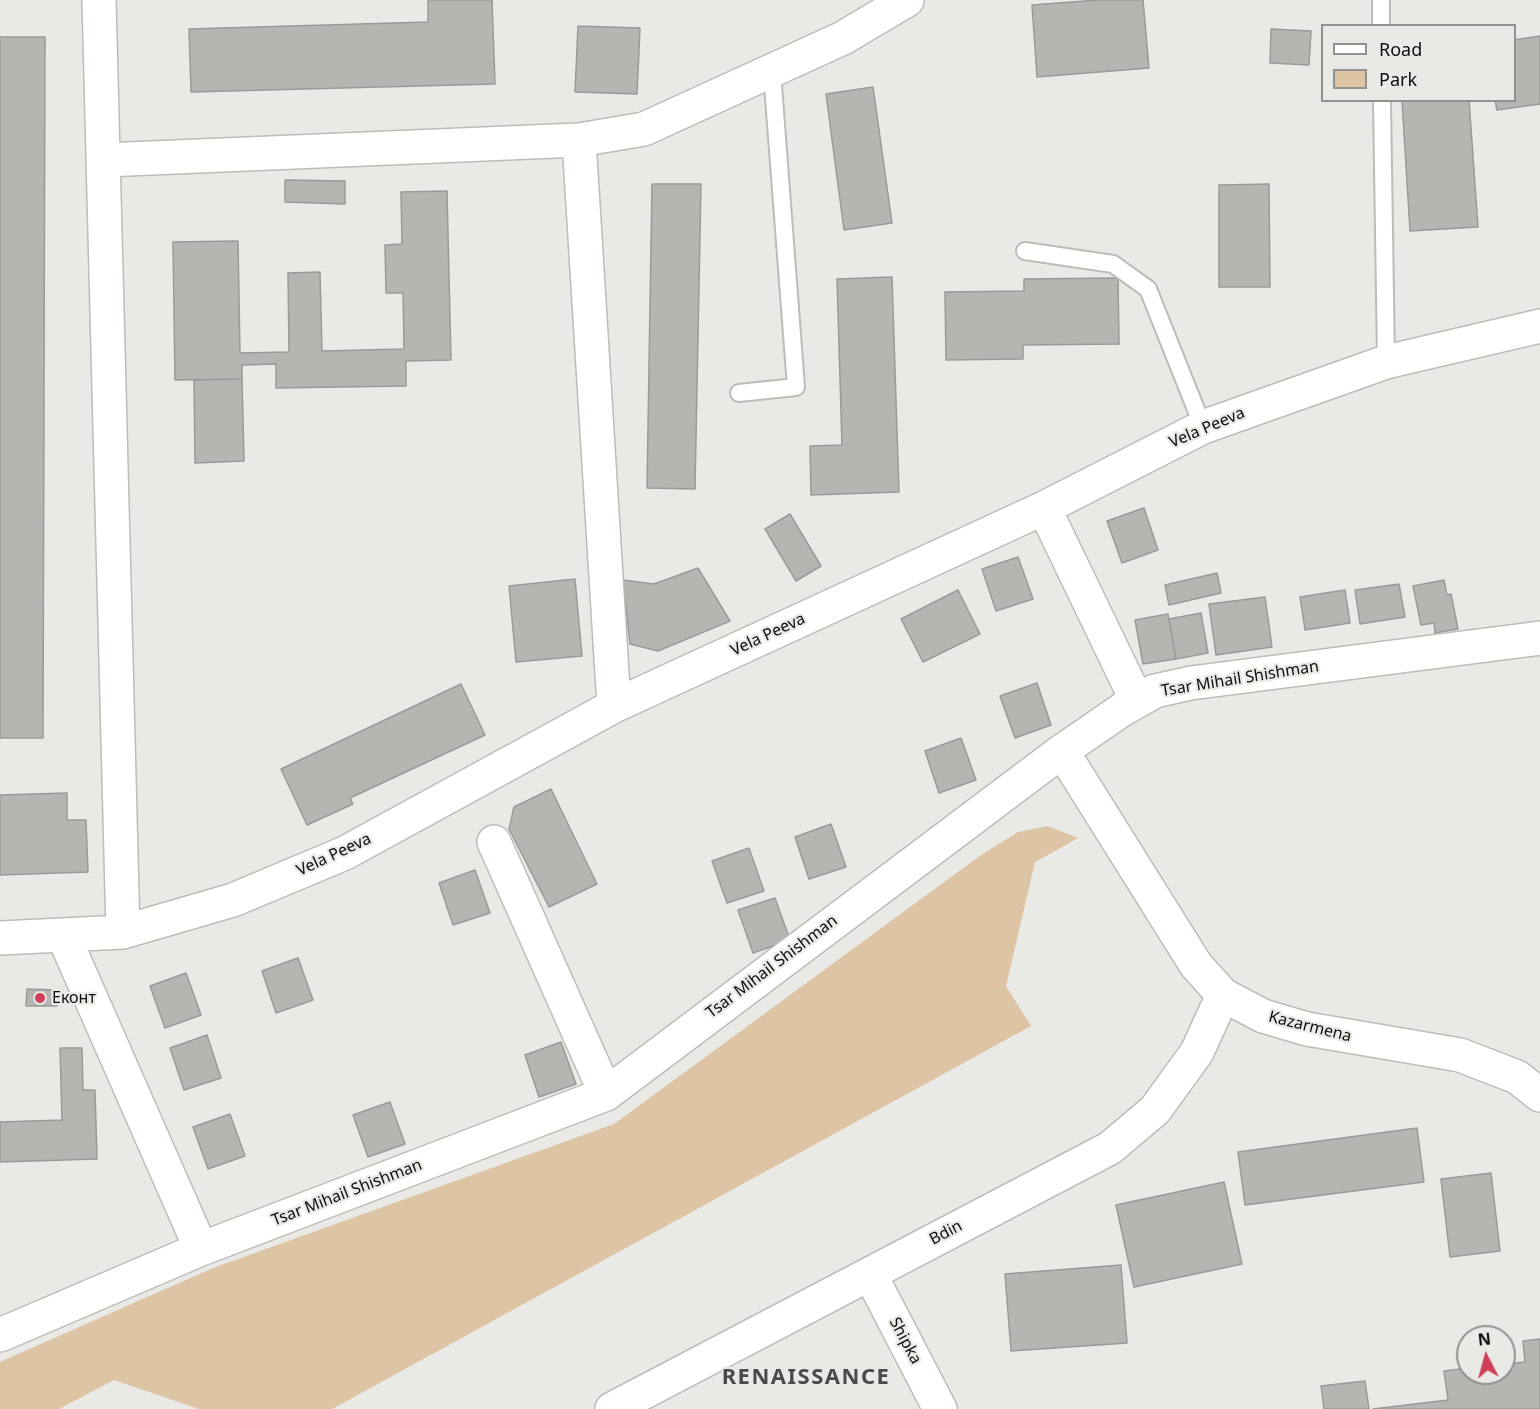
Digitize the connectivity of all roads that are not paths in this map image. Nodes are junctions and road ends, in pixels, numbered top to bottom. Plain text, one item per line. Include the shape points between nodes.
1 (99, 0) edge
2 (907, 0) edge
3 (1380, 0) edge
4 (1381, 24) edge
5 (772, 72) junction
6 (1382, 102) edge
7 (579, 140) junction
8 (104, 160) junction
9 (1025, 250) dead end
10 (1540, 326) edge
11 (1386, 362) junction
12 (739, 393) dead end
13 (1203, 427) junction
14 (1044, 508) junction
15 (1540, 638) edge
16 (1137, 701) junction
17 (614, 706) junction
18 (1062, 751) junction
19 (494, 842) dead end
20 (123, 932) junction
21 (64, 936) junction
22 (0, 938) edge
23 (1223, 995) junction
24 (606, 1094) junction
25 (1540, 1095) edge
26 (201, 1249) junction
27 (870, 1274) junction
28 (0, 1335) edge
29 (612, 1409) edge
30 (940, 1409) edge

1 - 8 street
2 - 5 street via 843,38
3 - 4 lane
5 - 7 street via 644,129
5 - 12 lane via 796,387
6 - 11 lane
7 - 8 street
7 - 17 street
8 - 20 street
9 - 13 lane via 1113,264 1148,289
10 - 11 street, Vela Peeva
11 - 13 street, Vela Peeva
13 - 14 street, Vela Peeva
14 - 16 street
14 - 17 street, Vela Peeva
15 - 16 street, Tsar Mihail Shishman via 1191,683 1155,691
16 - 18 street, Tsar Mihail Shishman
17 - 20 street, Vela Peeva via 345,853 234,900
18 - 23 street, Kazarmena via 1196,965
18 - 24 street, Tsar Mihail Shishman
19 - 24 street
20 - 21 street, Vela Peeva
21 - 22 street, Vela Peeva
21 - 26 street
23 - 25 street, Kazarmena via 1263,1016 1307,1029 1460,1055 1517,1077
23 - 27 street, Bdin via 1197,1052 1155,1110 1110,1148
24 - 26 street, Tsar Mihail Shishman
26 - 28 street, Tsar Mihail Shishman
27 - 29 street, Bdin
27 - 30 street, Shipka

